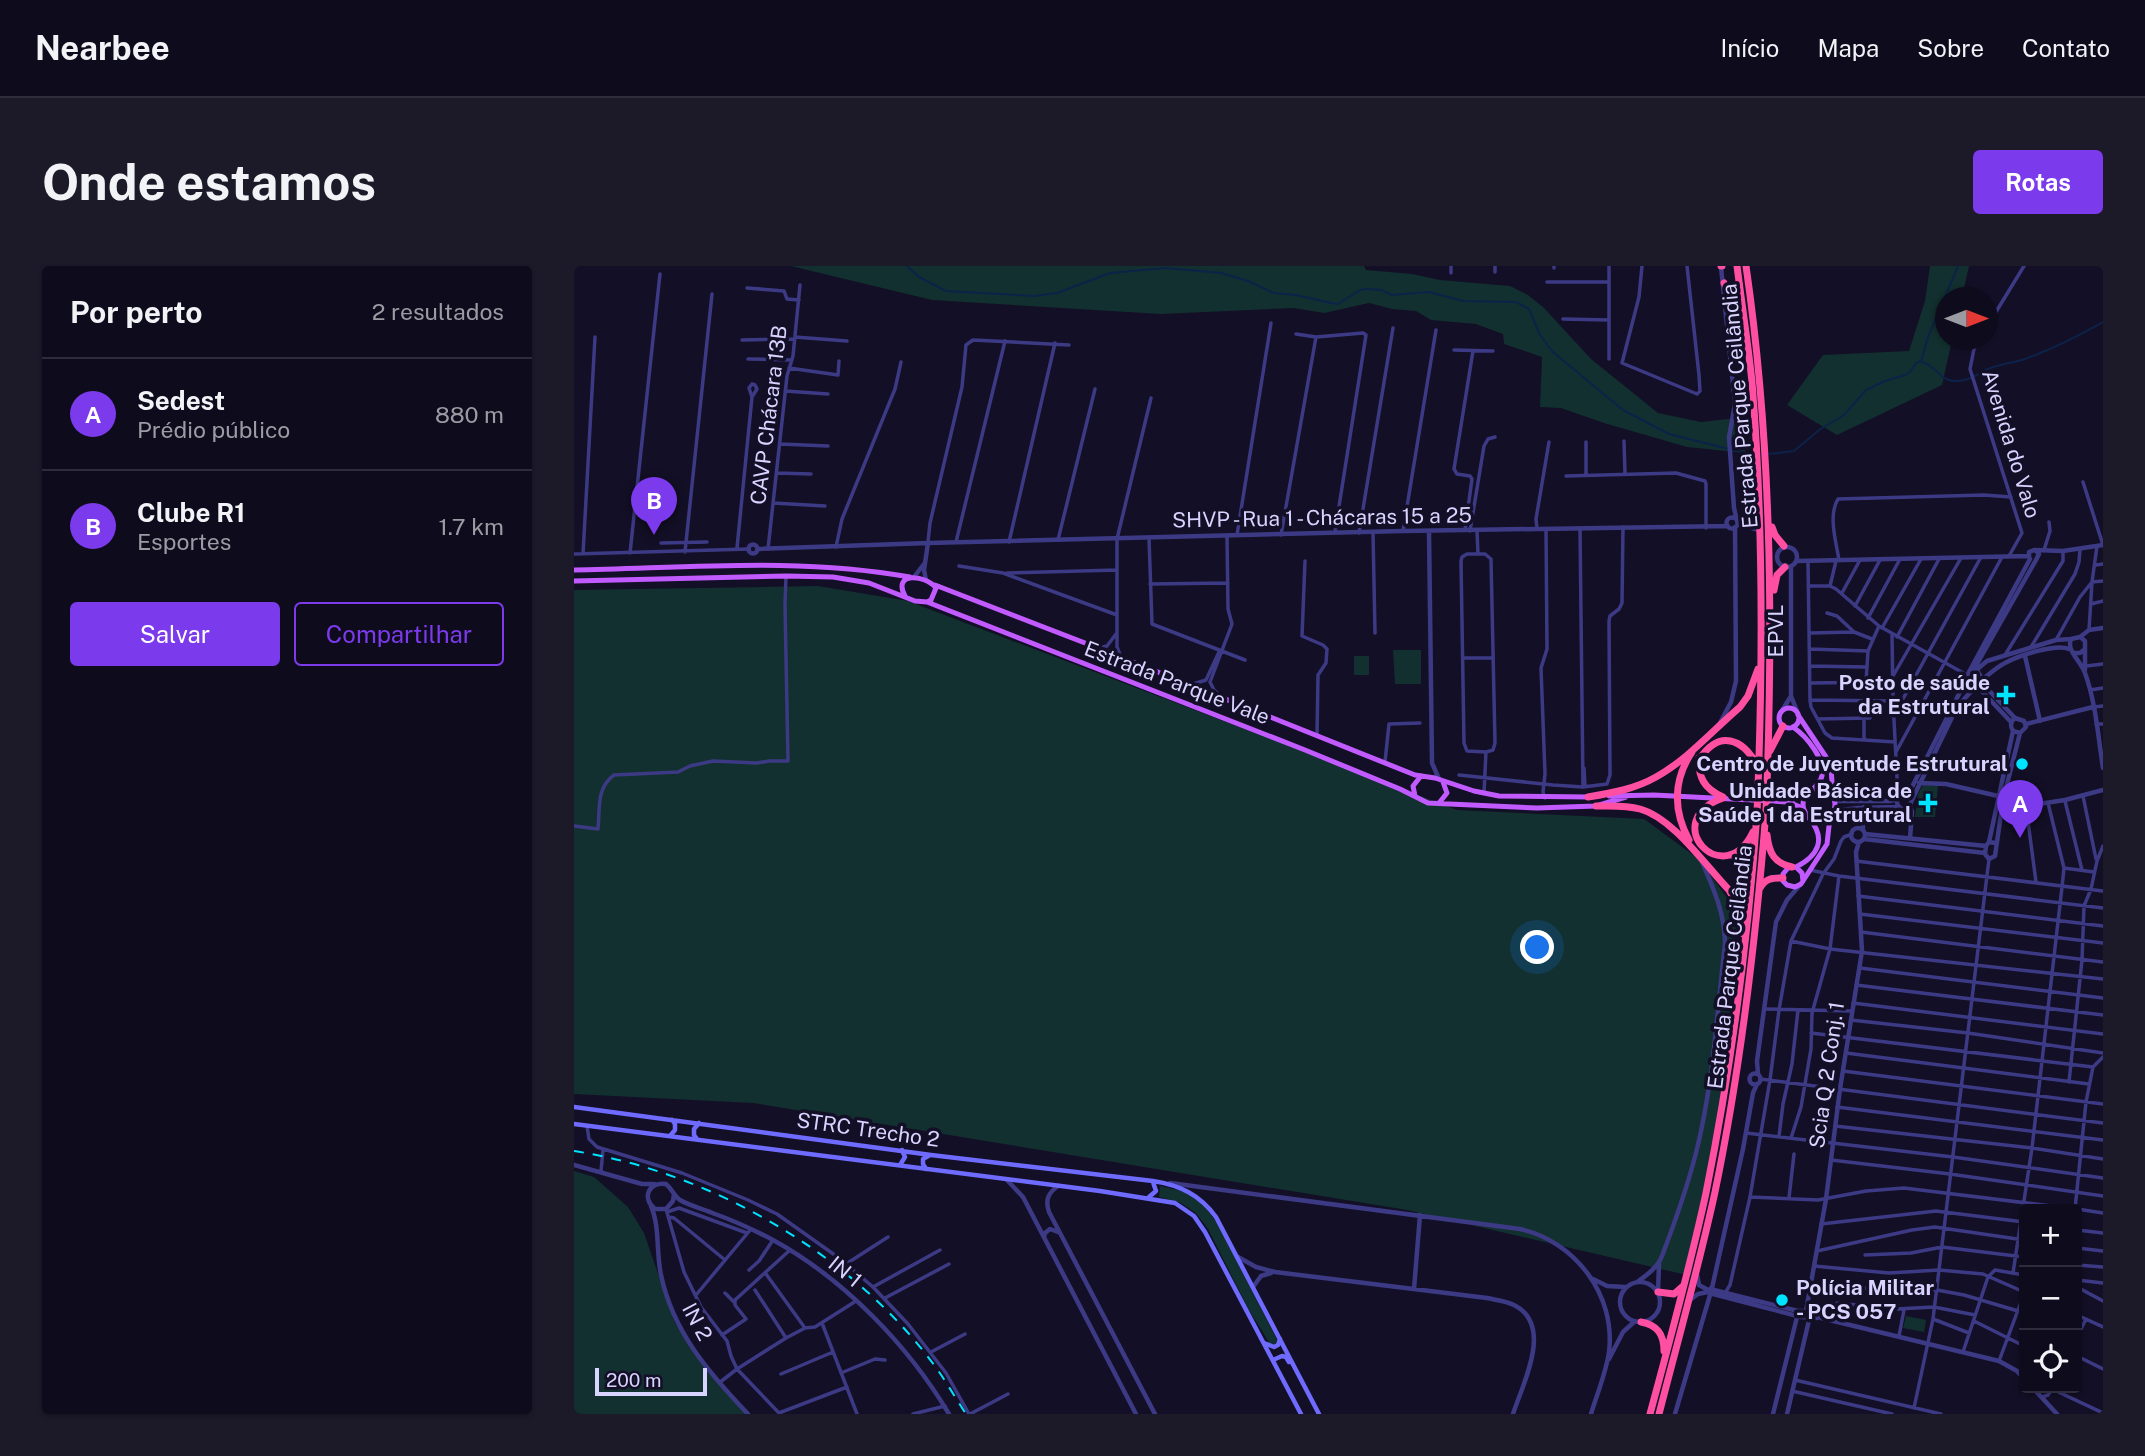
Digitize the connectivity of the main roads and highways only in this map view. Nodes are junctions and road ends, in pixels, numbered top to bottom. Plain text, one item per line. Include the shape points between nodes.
1 (1737, 266) edge
2 (1746, 266) edge
3 (1724, 283) road end
4 (1745, 329) junction
5 (1759, 443) junction
6 (1769, 513) junction
7 (1784, 547) road end
8 (1788, 567) road end
9 (574, 570) edge
10 (597, 570) junction
11 (912, 577) junction
12 (597, 580) junction
13 (574, 581) edge
14 (935, 585) junction
15 (905, 596) junction
16 (927, 602) junction
17 (1771, 612) junction
18 (1762, 655) junction
19 (1798, 713) junction
20 (1783, 726) junction
21 (1793, 727) junction
22 (1698, 745) junction
23 (1768, 755) junction
24 (1699, 760) junction
25 (1759, 770) junction
26 (1421, 776) junction
27 (1441, 780) junction
28 (1812, 790) junction
29 (1636, 795) junction
30 (1415, 796) junction
31 (1676, 796) junction
32 (1588, 797) junction
33 (1723, 797) junction
34 (1833, 798) junction
35 (1788, 802) junction
36 (1439, 803) junction
37 (1596, 806) junction
38 (1832, 814) junction
39 (1807, 815) junction
40 (1765, 824) junction
41 (1756, 825) junction
42 (1732, 855) junction
43 (1702, 861) junction
44 (1794, 867) junction
45 (1751, 872) junction
46 (1785, 882) junction
47 (1802, 882) junction
48 (1759, 888) junction
49 (1745, 946) junction
50 (574, 1107) edge
51 (671, 1119) junction
52 (700, 1122) junction
53 (574, 1124) edge
54 (669, 1136) junction
55 (697, 1139) junction
56 (901, 1150) junction
57 (931, 1155) junction
58 (900, 1166) junction
59 (929, 1170) junction
60 (1156, 1181) junction
61 (1149, 1198) junction
62 (1686, 1283) junction
63 (1658, 1292) road end
64 (1638, 1322) road end
65 (1280, 1339) junction
66 (1263, 1342) junction
67 (1273, 1360) junction
68 (1665, 1360) junction
69 (1301, 1379) junction
70 (1301, 1414) edge
71 (1319, 1414) edge
72 (1650, 1414) edge
73 (1660, 1414) edge

1 - 4 highway, Estrada Parque Ceilândia
2 - 5 highway, Estrada Parque Ceilândia via 1759,370
3 - 4 highway
4 - 5 highway, Estrada Parque Ceilândia
5 - 6 highway, Estrada Parque Ceilândia via 1765,458
5 - 18 highway, Estrada Parque Ceilândia
6 - 7 highway via 1775,536
6 - 17 highway, Estrada Parque Ceilândia
8 - 17 highway via 1777,575
9 - 10 main road
10 - 11 main road via 813,565
10 - 12 main road
11 - 14 main road
11 - 15 main road via 902,587
12 - 13 main road
12 - 15 main road via 833,577
14 - 16 main road via 935,594
14 - 26 main road, Estrada Parque Vale
15 - 16 main road
16 - 30 main road, Estrada Parque Vale
17 - 23 highway, Estrada Parque Ceilândia
18 - 22 highway via 1740,708
18 - 25 highway, Estrada Parque Ceilândia
19 - 20 main road via 1783,709 1779,718
19 - 21 main road
19 - 34 main road, EPVL via 1828,760
20 - 21 main road
20 - 23 highway
21 - 28 main road via 1821,763 1821,780
22 - 24 highway
22 - 31 highway via 1682,771
22 - 32 highway via 1653,779
23 - 40 highway, Estrada Parque Ceilândia, bridge
24 - 25 highway via 1709,746 1727,740 1748,751
24 - 33 highway via 1706,787
25 - 41 highway, Estrada Parque Ceilândia, bridge
26 - 27 main road
26 - 30 main road via 1413,786
27 - 32 main road via 1510,797
27 - 36 main road via 1447,793
28 - 34 main road via 1827,789
28 - 35 main road
28 - 39 main road via 1804,803
29 - 31 main road
29 - 32 main road
29 - 37 main road
30 - 36 main road
31 - 33 main road
31 - 43 highway via 1684,830
33 - 35 main road
33 - 42 highway via 1700,812 1695,832 1708,852
34 - 38 main road
35 - 39 main road
36 - 37 main road
37 - 43 highway via 1630,806 1658,816
38 - 39 main road via 1820,822
38 - 47 main road via 1826,844
39 - 44 main road via 1818,833 1818,846 1806,862
40 - 44 highway via 1770,853
40 - 48 highway, Estrada Parque Ceilândia
41 - 42 highway via 1746,844
41 - 45 highway, Estrada Parque Ceilândia
42 - 45 highway via 1744,861
43 - 49 highway via 1735,901
44 - 46 main road via 1785,871
44 - 47 main road via 1802,873
45 - 49 highway, Estrada Parque Ceilândia
46 - 47 main road via 1795,887
46 - 48 highway via 1770,878
48 - 73 highway, Estrada Parque Ceilândia via 1735,1082 1715,1191
49 - 62 highway, Estrada Parque Ceilândia via 1728,1072
50 - 51 main road, STRC Trecho 2
51 - 52 main road, STRC Trecho 2
51 - 54 main road via 675,1130
52 - 55 main road via 694,1129
52 - 56 main road, STRC Trecho 2
53 - 54 main road, STRC Trecho 2
54 - 55 main road, STRC Trecho 2
55 - 58 main road, STRC Trecho 2
56 - 57 main road, STRC Trecho 2
56 - 58 main road via 905,1161
57 - 59 main road via 923,1161
57 - 60 main road, STRC Trecho 2
58 - 59 main road, STRC Trecho 2
59 - 61 main road, STRC Trecho 2
60 - 61 main road via 1156,1191
60 - 65 main road, STRC Trecho 2 via 1185,1189 1208,1206
61 - 66 main road, STRC Trecho 2 via 1175,1203 1195,1216
62 - 63 highway via 1674,1294
62 - 68 highway, Estrada Parque Ceilândia
64 - 68 highway via 1660,1332
65 - 66 main road via 1274,1347
65 - 69 main road, STRC Trecho 2
66 - 67 main road, STRC Trecho 2
67 - 69 main road via 1286,1357
67 - 70 main road, STRC Trecho 2
68 - 72 highway, Estrada Parque Ceilândia
69 - 71 main road, STRC Trecho 2

